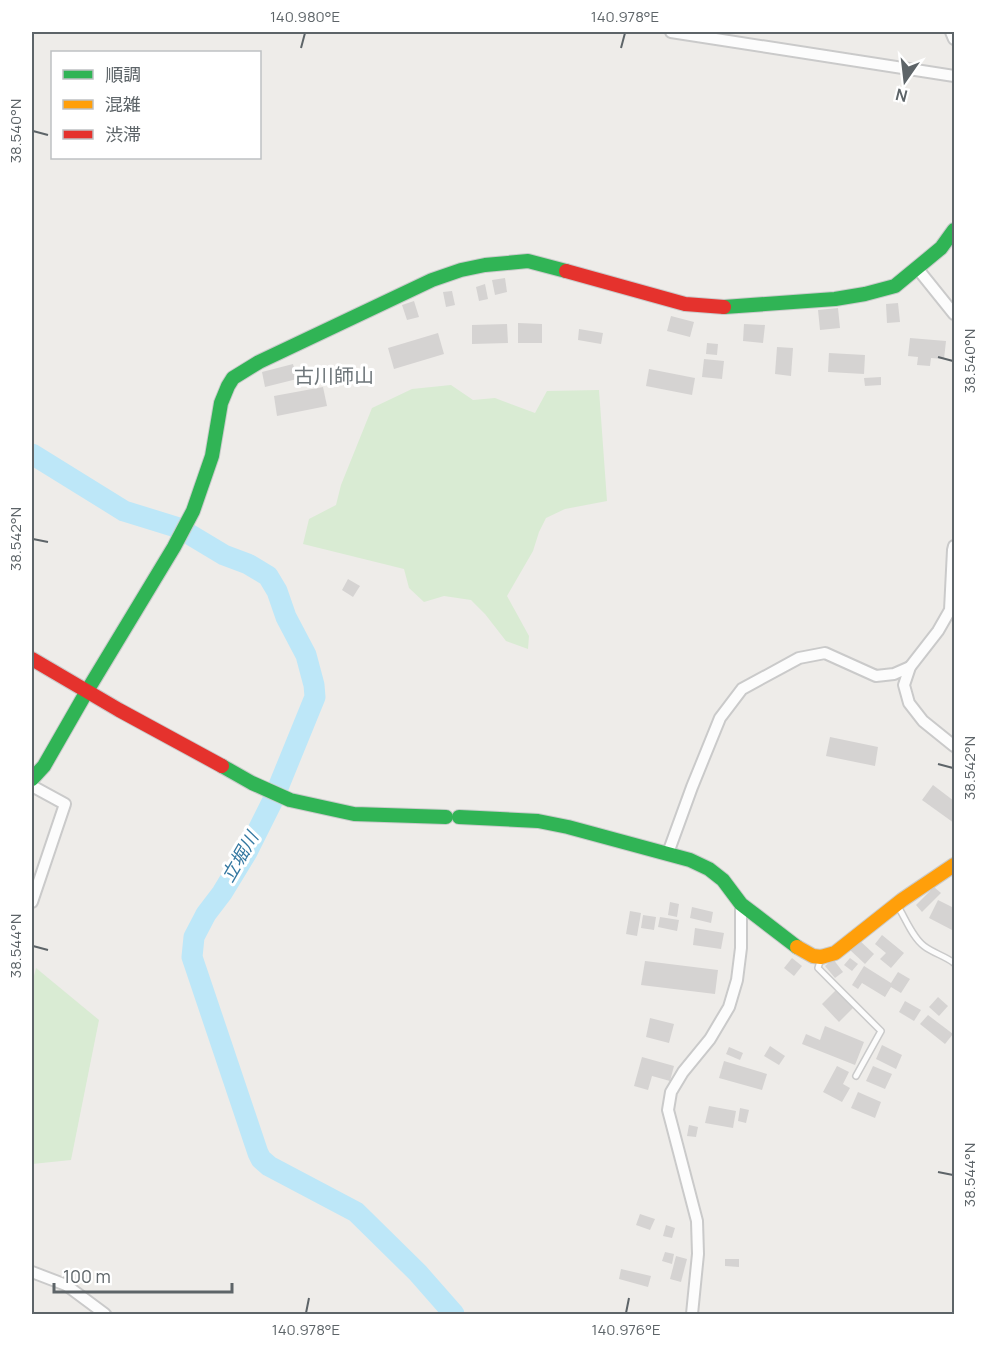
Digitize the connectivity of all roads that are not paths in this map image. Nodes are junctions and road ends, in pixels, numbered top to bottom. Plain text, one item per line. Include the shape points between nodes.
1 (671, 32) edge
2 (951, 32) edge
3 (954, 39) edge
4 (954, 76) edge
5 (954, 230) edge
6 (917, 268) junction
7 (954, 314) edge
8 (954, 546) edge
9 (32, 659) edge
10 (910, 667) junction
11 (87, 691) junction
12 (954, 746) edge
13 (32, 779) edge
14 (32, 786) edge
15 (668, 853) junction
16 (954, 865) edge
17 (32, 902) edge
18 (741, 904) junction
19 (897, 905) junction
20 (821, 957) junction
21 (954, 963) edge
22 (856, 1076) dead end
23 (32, 1272) edge
24 (105, 1314) edge
25 (692, 1314) edge

1 - 4 street
2 - 3 street
5 - 6 street via 941,248
6 - 7 street
6 - 11 street via 895,286 865,294 729,307 685,304 528,261 485,265 432,280 259,362 233,378 228,386 220,403 212,456 193,511
8 - 10 street via 950,610
9 - 11 street
10 - 12 street via 904,685 909,703 923,721
10 - 15 street via 894,674 876,675 825,653 799,658 742,689 720,718
11 - 13 street via 44,766
11 - 15 street via 290,800 354,814 548,823
14 - 17 street via 65,804
15 - 18 street via 709,869
16 - 19 street
18 - 20 street via 798,948
18 - 25 street via 741,948 729,1007 671,1092 668,1110 697,1221
19 - 20 street via 835,953
19 - 21 lane via 916,938
20 - 22 lane via 818,968 881,1031
23 - 24 street via 66,1285

